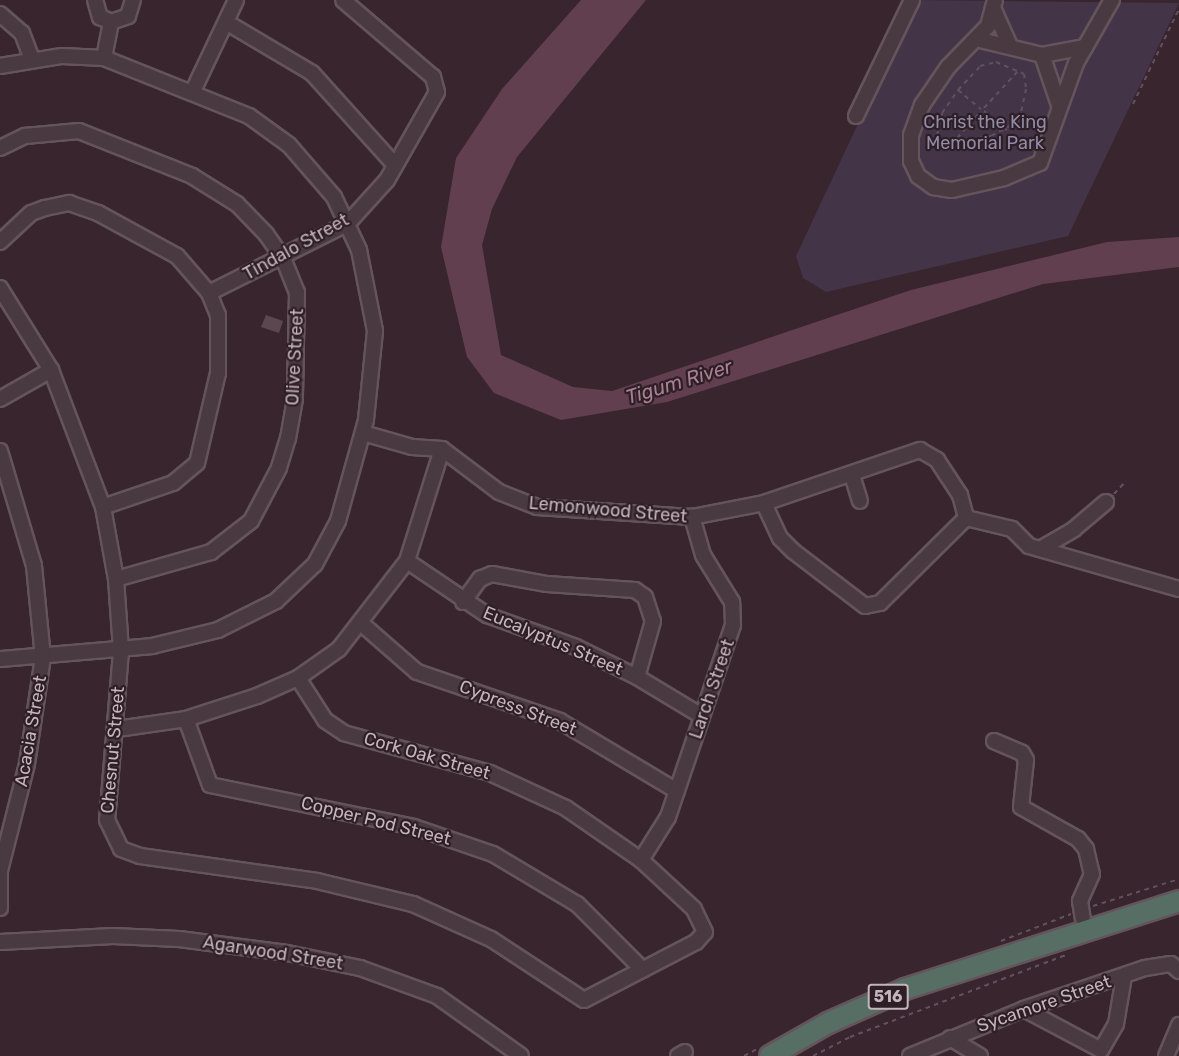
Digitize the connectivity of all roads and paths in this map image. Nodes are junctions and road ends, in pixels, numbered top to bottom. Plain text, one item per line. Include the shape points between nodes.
1 (95, 0) edge
2 (133, 0) edge
3 (236, 0) edge
4 (343, 0) edge
5 (912, 0) edge
6 (1109, 1) edge
7 (994, 5) edge
8 (1179, 9) edge
9 (0, 14) edge
10 (111, 22) junction
11 (226, 22) junction
12 (976, 39) junction
13 (1009, 44) junction
14 (1085, 47) junction
15 (1042, 55) junction
16 (104, 58) junction
17 (32, 59) junction
18 (0, 66) edge
19 (1018, 70) junction
20 (958, 90) junction
21 (193, 91) junction
22 (1133, 104) dead end
23 (1059, 105) junction
24 (982, 110) junction
25 (856, 116) dead end
26 (1007, 130) junction
27 (951, 145) junction
28 (0, 148) edge
29 (394, 164) junction
30 (348, 223) junction
31 (0, 242) edge
32 (283, 258) junction
33 (0, 288) edge
34 (209, 293) junction
35 (51, 370) junction
36 (0, 399) edge
37 (363, 433) junction
38 (441, 449) junction
39 (0, 451) edge
40 (852, 475) junction
41 (1125, 482) dead end
42 (860, 501) dead end
43 (1106, 502) joint
44 (764, 503) junction
45 (103, 507) junction
46 (692, 517) junction
47 (966, 518) junction
48 (1040, 549) junction
49 (407, 561) junction
50 (116, 579) junction
51 (1179, 589) edge
52 (463, 602) junction
53 (362, 624) junction
54 (121, 651) junction
55 (43, 657) junction
56 (0, 659) edge
57 (638, 677) junction
58 (298, 678) junction
59 (702, 716) junction
60 (186, 719) junction
61 (117, 729) junction
62 (994, 741) dead end
63 (677, 791) junction
64 (641, 860) junction
65 (0, 870) edge
66 (1179, 887) edge
67 (1179, 901) edge
68 (0, 908) edge
69 (1083, 919) junction
70 (0, 942) edge
71 (1079, 950) dead end
72 (1012, 952) junction
73 (643, 970) junction
74 (1179, 970) edge
75 (1124, 976) junction
76 (1024, 1009) junction
77 (1179, 1025) edge
78 (950, 1038) junction
79 (521, 1056) edge
80 (770, 1056) edge
81 (813, 1056) edge
82 (910, 1056) edge
83 (980, 1056) edge
84 (1166, 1056) edge

1 - 10 street via 100,17
2 - 10 street via 128,16
3 - 11 street
4 - 29 street, Tindalo Street via 437,84 437,92
5 - 25 street
6 - 14 street
7 - 12 street
7 - 13 street
8 - 22 path
9 - 17 street via 22,33
10 - 16 street
11 - 21 street
11 - 29 street via 312,73
12 - 13 street
12 - 23 street via 939,80 911,135 911,161 925,183 952,190 1004,178 1040,163
13 - 15 street
14 - 15 street
14 - 23 street
15 - 23 street
16 - 17 street
16 - 21 street
17 - 18 street
19 - 20 path via 996,62 985,64
19 - 24 path
19 - 26 path via 1024,74 1023,104 1019,121
20 - 24 path
20 - 27 path via 934,138 935,144
21 - 30 street via 249,116 289,145 323,182
24 - 26 path
24 - 27 path
26 - 27 path
28 - 32 street, Olive Street via 48,132 95,134 192,176 237,204
29 - 30 street, Tindalo Street via 387,180
30 - 32 street, Tindalo Street
30 - 37 street via 371,296 375,331
31 - 34 street via 31,213 69,203 98,213 177,256
32 - 34 street, Tindalo Street
32 - 50 street, Olive Street via 299,309 295,399 288,438 266,497 236,536 211,552
33 - 35 street, Chesnut Street
34 - 45 street via 218,315 219,355 197,463 173,483
35 - 36 street
35 - 45 street, Chesnut Street
37 - 38 street via 412,447
37 - 54 street via 328,544 276,601 218,630
38 - 46 street, Lemonwood Street via 471,474 520,502
38 - 49 street
39 - 55 street, Acacia Street via 34,566
40 - 42 street
40 - 44 street, Lemonwood Street
40 - 47 street, Lemonwood Street via 910,452 928,452 960,495
41 - 43 path
43 - 48 street via 1074,530
44 - 46 street, Lemonwood Street
44 - 47 street via 786,544 865,606 880,603
45 - 50 street, Chesnut Street
46 - 59 street, Larch Street via 703,555 728,592 734,615
47 - 48 street via 1012,529
48 - 51 street
49 - 52 street, Eucalyptus Street
49 - 53 street
50 - 54 street, Chesnut Street
52 - 57 street, Eucalyptus Street
52 - 57 street via 480,579 492,574 547,584 635,590 645,597 653,621
53 - 58 street via 339,649
53 - 63 street, Cypress Street via 417,672 560,721
54 - 55 street
54 - 61 street, Chesnut Street
55 - 56 street
55 - 65 street, Acacia Street via 38,710
57 - 59 street, Eucalyptus Street
58 - 60 street
58 - 64 street, Cork Oak Street via 333,727 490,773 566,808
59 - 63 street, Larch Street
60 - 61 street
60 - 73 street, Copper Pod Street via 210,785 414,827 493,854 577,904
61 - 73 street, Chesnut Street via 106,820 113,839 128,854 235,867 413,904 524,958 575,999 593,999
62 - 69 street via 1022,753 1026,760 1021,807 1078,839 1086,849 1092,874 1080,904
63 - 64 street, Larch Street via 660,832
64 - 73 street, Cork Oak Street via 694,909 705,932 696,942
65 - 68 street, Acacia Street
66 - 69 highway, 516
67 - 72 highway, 516
69 - 72 highway, 516
70 - 79 street, Agarwood Street via 113,936 179,939 276,951 360,968 437,996
71 - 81 path via 850,1037
72 - 80 highway, 516 via 906,989 828,1023
74 - 75 street, Sycamore Street via 1160,964
75 - 76 street, Sycamore Street
75 - 76 street via 1116,1024 1101,1050
76 - 78 street, Sycamore Street
77 - 84 street
78 - 82 street, Sycamore Street
78 - 83 street

